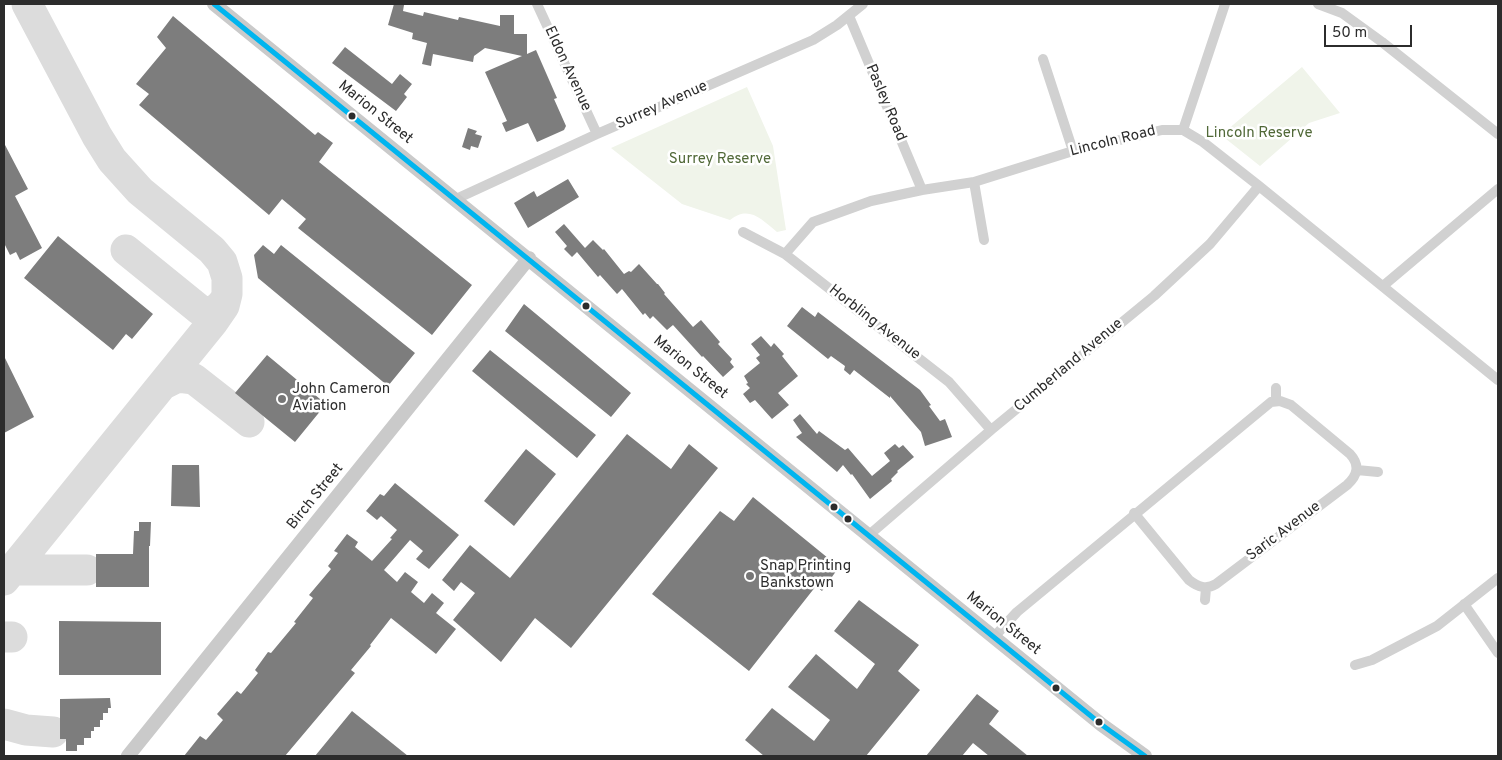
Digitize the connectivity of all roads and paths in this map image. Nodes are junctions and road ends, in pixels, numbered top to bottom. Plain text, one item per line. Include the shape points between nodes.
1 (214, 4) edge
2 (537, 4) edge
3 (863, 4) edge
4 (1225, 4) edge
5 (1318, 4) edge
6 (848, 16) junction
7 (1043, 59) dead end
8 (1183, 130) junction
9 (597, 134) junction
10 (1498, 134) edge
11 (1073, 151) junction
12 (974, 182) junction
13 (1259, 186) junction
14 (1498, 189) edge
15 (922, 190) junction
16 (456, 199) junction
17 (743, 232) dead end
18 (984, 240) dead end
19 (784, 254) junction
20 (529, 258) junction
21 (1383, 286) junction
22 (1498, 380) edge
23 (1276, 388) dead end
24 (1276, 400) junction
25 (990, 430) junction
26 (1357, 470) junction
27 (1378, 472) dead end
28 (1134, 514) junction
29 (869, 535) junction
30 (1498, 578) edge
31 (1206, 588) junction
32 (1205, 600) dead end
33 (1464, 604) junction
34 (994, 637) junction
35 (1498, 653) edge
36 (1355, 665) dead end
37 (128, 756) edge
38 (1145, 756) edge

1 - 16 main road, Marion Street
2 - 9 street, Eldon Avenue
3 - 6 street, Surrey Avenue
4 - 8 street
5 - 10 street via 1342,13
6 - 9 street, Surrey Avenue via 812,40
6 - 15 street, Pasley Road
7 - 11 street
8 - 11 street, Lincoln Road via 1162,130
8 - 13 street
9 - 16 street, Surrey Avenue
11 - 12 street, Lincoln Road
12 - 15 street, Lincoln Road
12 - 18 street
13 - 21 street
13 - 25 street, Cumberland Avenue via 1210,244 1154,296
14 - 21 street
15 - 19 street, Lincoln Road via 871,201 813,222
16 - 20 main road, Marion Street
17 - 19 street, Horbling Avenue
19 - 25 street, Horbling Avenue via 949,382
20 - 29 main road, Marion Street
20 - 37 main road, Birch Street
21 - 22 street
23 - 24 street
24 - 26 street via 1291,405 1350,454 1355,459
24 - 28 street
25 - 29 street, Cumberland Avenue
26 - 27 street
26 - 31 street, Saric Avenue via 1347,485 1216,584
28 - 31 street via 1190,580
28 - 34 street via 1017,612
29 - 34 main road, Marion Street
30 - 33 street
31 - 32 street
33 - 35 street
33 - 36 street via 1437,626 1372,660
34 - 38 main road, Marion Street

